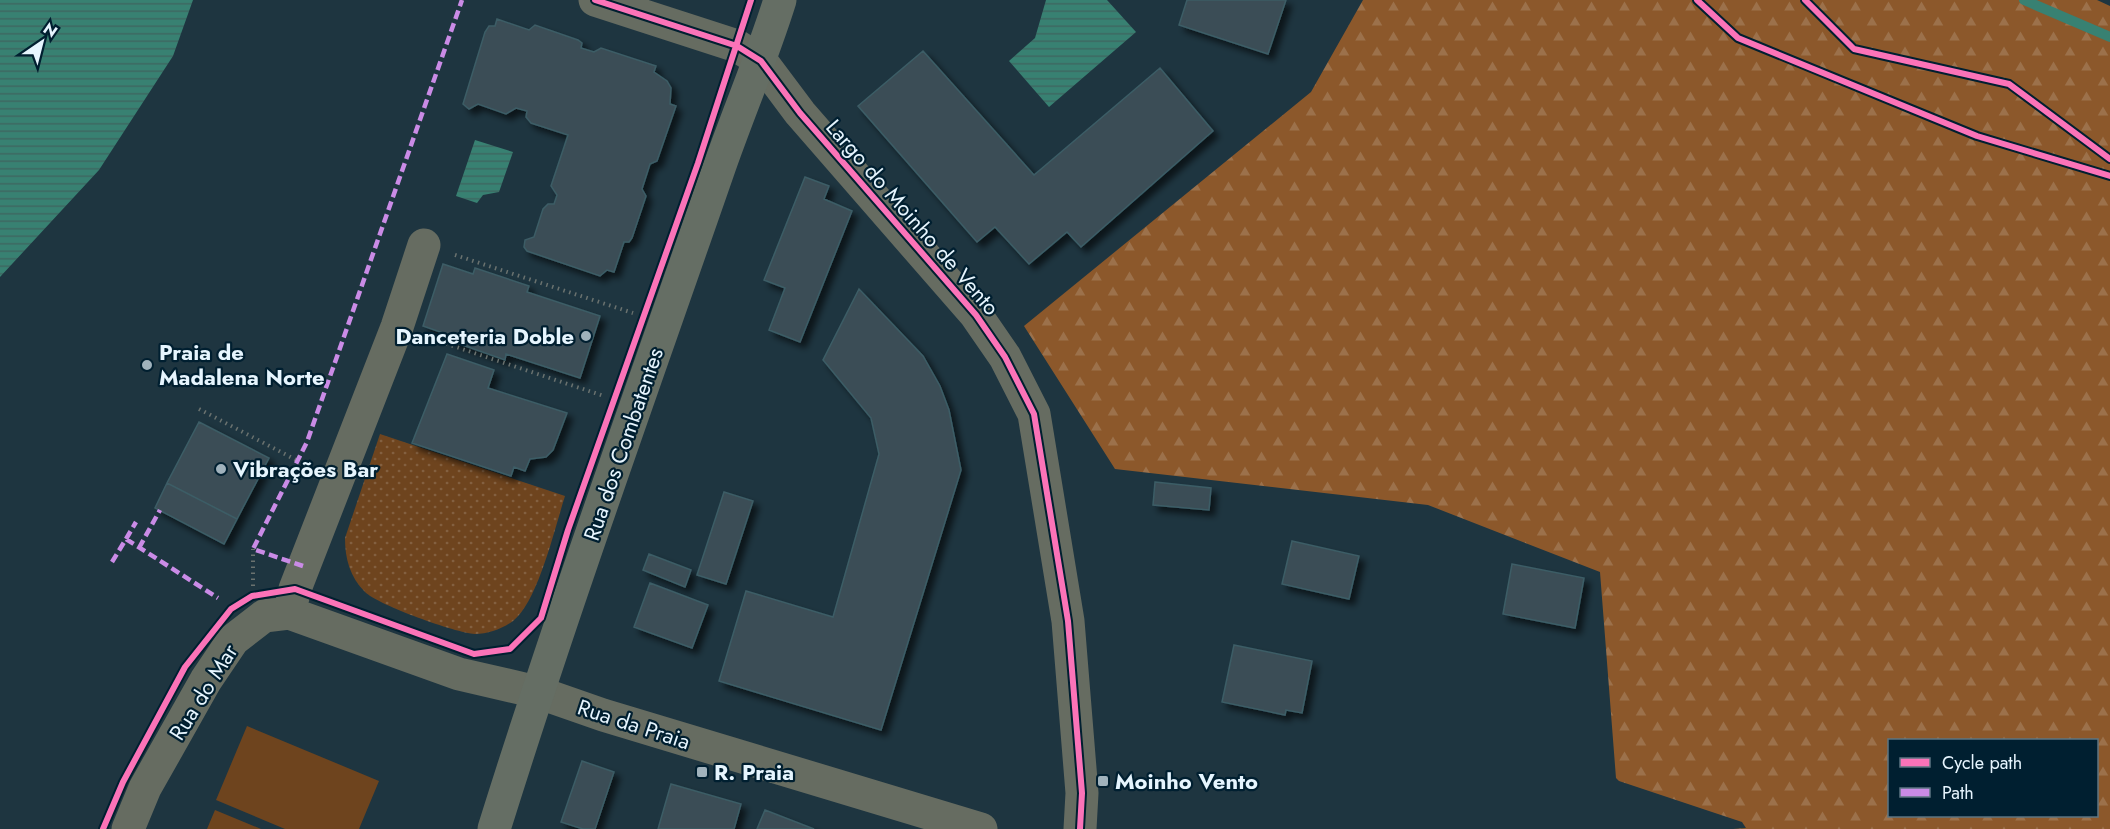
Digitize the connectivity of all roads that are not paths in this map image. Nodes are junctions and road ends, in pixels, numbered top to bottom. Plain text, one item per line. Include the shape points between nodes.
1 (595, 0) edge
2 (780, 0) edge
3 (761, 61) junction
4 (424, 244) road end
5 (292, 601) junction
6 (537, 692) junction
7 (128, 829) edge
8 (494, 829) edge
9 (981, 829) edge
10 (1080, 829) edge

1 - 3 street via 737,46
2 - 3 main road, Rua dos Combatentes
3 - 6 main road, Rua dos Combatentes via 722,157
3 - 10 street, Largo do Moinho de Vento via 800,113 976,315 1005,357 1034,414 1068,621 1082,793
4 - 5 street via 397,327
5 - 6 street, Rua da Praia via 459,674
5 - 7 street, Rua do Mar via 233,640 145,788
6 - 8 main road, Rua dos Combatentes
6 - 9 street, Rua da Praia

